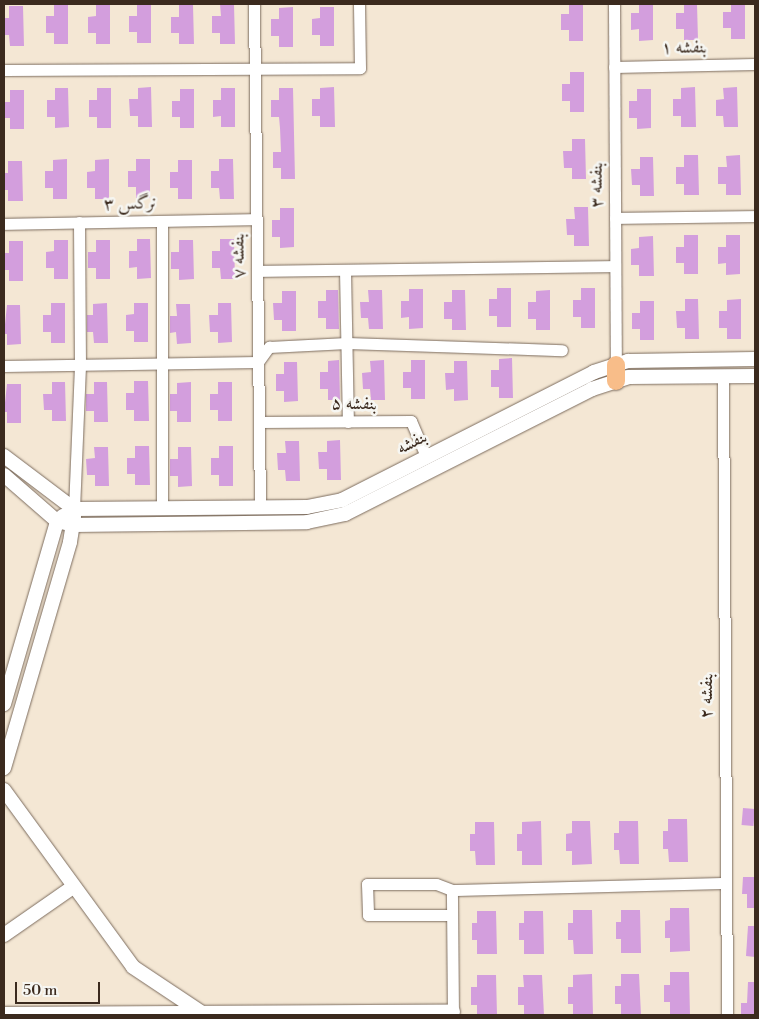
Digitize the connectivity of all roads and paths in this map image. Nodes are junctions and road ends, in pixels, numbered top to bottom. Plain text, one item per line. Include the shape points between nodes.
1 (254, 4) edge
2 (359, 4) edge
3 (614, 4) edge
4 (755, 64) edge
5 (614, 67) junction
6 (255, 68) junction
7 (4, 70) edge
8 (755, 216) edge
9 (615, 218) junction
10 (256, 219) junction
11 (162, 221) junction
12 (79, 222) junction
13 (4, 224) edge
14 (615, 266) junction
15 (345, 270) junction
16 (257, 271) junction
17 (347, 343) junction
18 (562, 350) dead end
19 (755, 359) edge
20 (258, 362) junction
21 (161, 364) junction
22 (80, 365) junction
23 (4, 366) edge
24 (616, 373) junction
25 (723, 376) junction
26 (755, 376) edge
27 (259, 422) junction
28 (348, 422) junction
29 (4, 456) edge
30 (426, 457) junction
31 (4, 475) edge
32 (162, 508) junction
33 (260, 508) junction
34 (74, 509) junction
35 (57, 520) junction
36 (74, 525) junction
37 (22, 644) junction
38 (39, 649) junction
39 (4, 704) edge
40 (4, 768) edge
41 (4, 790) edge
42 (726, 883) junction
43 (73, 887) junction
44 (452, 890) junction
45 (452, 915) junction
46 (4, 935) edge
47 (4, 1014) edge
48 (202, 1014) edge
49 (453, 1014) edge
50 (727, 1015) edge

1 - 6 street, بنفشه ۷
2 - 6 street via 360,68
3 - 5 street, بنفشه ۳
4 - 5 street, بنفشه ۱
5 - 9 street, بنفشه ۳
6 - 7 street
6 - 10 street, بنفشه ۷
8 - 9 street
9 - 14 street, بنفشه ۳
10 - 11 street, نرگس ۳
10 - 16 street, بنفشه ۷
11 - 12 street, نرگس ۳
11 - 21 street
12 - 13 street, نرگس ۳
12 - 22 street
14 - 15 street
14 - 24 street, بنفشه ۳
15 - 16 street
15 - 17 street
16 - 20 street, بنفشه ۷
17 - 18 street
17 - 20 street via 269,347
17 - 28 street
19 - 24 street, بنفشه via 628,361
20 - 21 street
20 - 27 street, بنفشه ۷
21 - 22 street
21 - 32 street
22 - 23 street
22 - 34 street
24 - 25 street, بنفشه via 628,377
24 - 30 street, بنفشه via 594,372
24 - 36 street, بنفشه via 592,390 345,514 307,522
25 - 26 street, بنفشه
25 - 42 street, بنفشه ۲
27 - 28 street, بنفشه ۵
27 - 33 street, بنفشه ۷
28 - 30 street, بنفشه ۵ via 411,421
29 - 34 street
30 - 33 street, بنفشه via 342,500 306,507
31 - 35 street
32 - 33 street, بنفشه
32 - 34 street, بنفشه
34 - 35 street
34 - 36 street
35 - 36 street, بنفشه
35 - 37 street
36 - 38 street
37 - 38 street
37 - 39 street
38 - 40 street
41 - 43 street
42 - 44 street
42 - 50 street, بنفشه ۲
43 - 46 street
43 - 48 street via 132,967
44 - 45 street
44 - 45 street via 436,884 368,884 368,915
45 - 49 street
47 - 48 street
48 - 49 street

